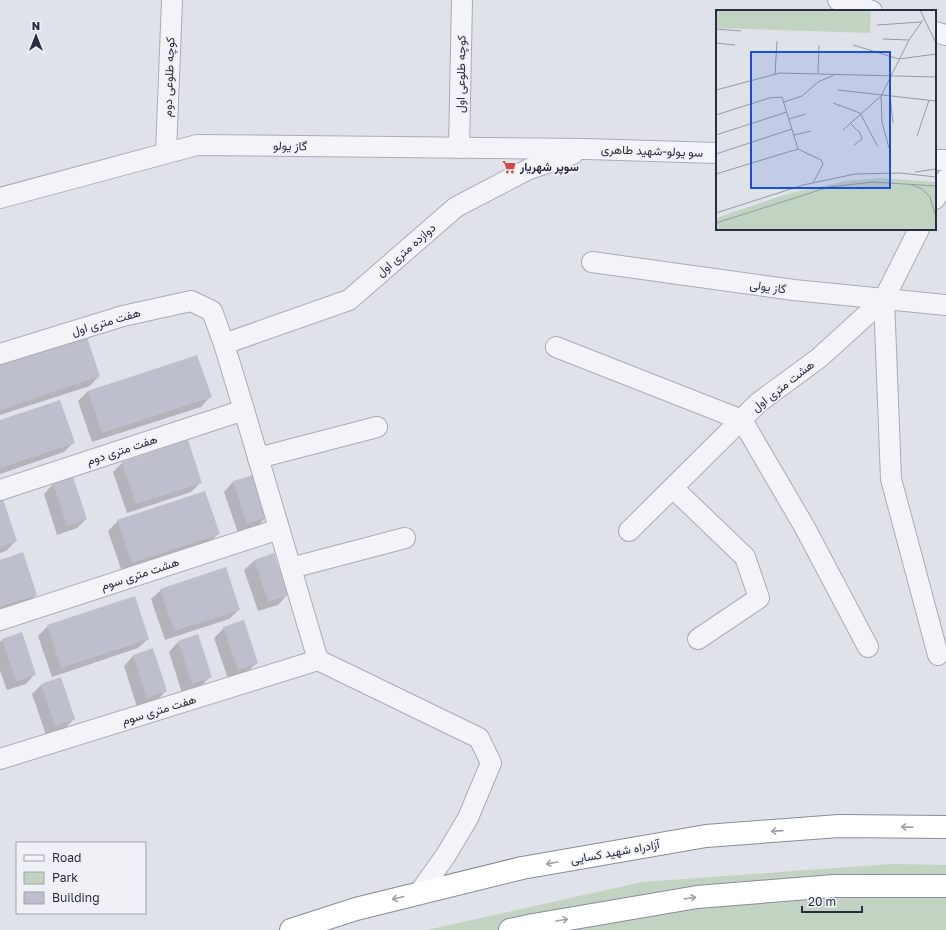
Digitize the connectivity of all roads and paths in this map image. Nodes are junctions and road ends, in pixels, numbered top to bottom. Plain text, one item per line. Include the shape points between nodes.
1 (172, 0) edge
2 (462, 0) edge
3 (838, 0) edge
4 (869, 10) edge
5 (936, 32) edge
6 (946, 36) edge
7 (459, 148) junction
8 (586, 150) junction
9 (716, 153) edge
10 (166, 154) junction
11 (946, 179) edge
12 (936, 197) edge
13 (0, 198) edge
14 (918, 230) edge
15 (592, 262) dead end
16 (884, 299) junction
17 (946, 304) edge
18 (224, 344) junction
19 (556, 347) dead end
20 (0, 354) edge
21 (244, 410) junction
22 (742, 420) junction
23 (377, 427) dead end
24 (258, 458) junction
25 (673, 488) junction
26 (0, 490) edge
27 (279, 528) junction
28 (629, 531) dead end
29 (405, 538) dead end
30 (291, 568) junction
31 (0, 620) edge
32 (698, 639) dead end
33 (868, 647) dead end
34 (938, 655) dead end
35 (318, 660) junction
36 (0, 759) edge
37 (946, 827) edge
38 (946, 886) edge
39 (419, 893) junction
40 (291, 930) edge
41 (510, 930) edge

1 - 10 street, کوچه طلوعی دوم
2 - 7 street, کوچه طلوعی اول
3 - 4 street
5 - 6 street
7 - 8 street, گاز یولو
7 - 10 street, گاز یولو via 197,146
8 - 9 street, سو یولو-شهید طاهری
8 - 18 street, دوازده متری اول via 529,169 456,207 349,300
10 - 13 street, گاز یولو
11 - 12 street
14 - 16 street, هشت متری اول
15 - 16 street, گاز یولی via 794,290
16 - 17 street, گاز یولی
16 - 22 street, هشت متری اول via 818,358 758,403
16 - 34 street via 891,478
18 - 20 street, هفت متری اول via 212,311 191,301 123,316
18 - 21 street
19 - 22 street
21 - 24 street
21 - 26 street, هفت متری دوم
22 - 25 street, هشت متری اول
22 - 33 street via 804,526
23 - 24 street
24 - 27 street
25 - 28 street, هشت متری اول
25 - 32 street via 744,557 759,598
27 - 30 street
27 - 31 street, هشت متری سوم
29 - 30 street
30 - 35 street
35 - 36 street, هفت متری سوم
35 - 39 street via 479,738 491,763 468,818
37 -> 39 highway, آزادراه شهید کسایی via 839,826 706,836 522,868
41 -> 38 highway via 697,897 834,886
39 -> 40 highway, آزادراه شهید کسایی via 356,909

